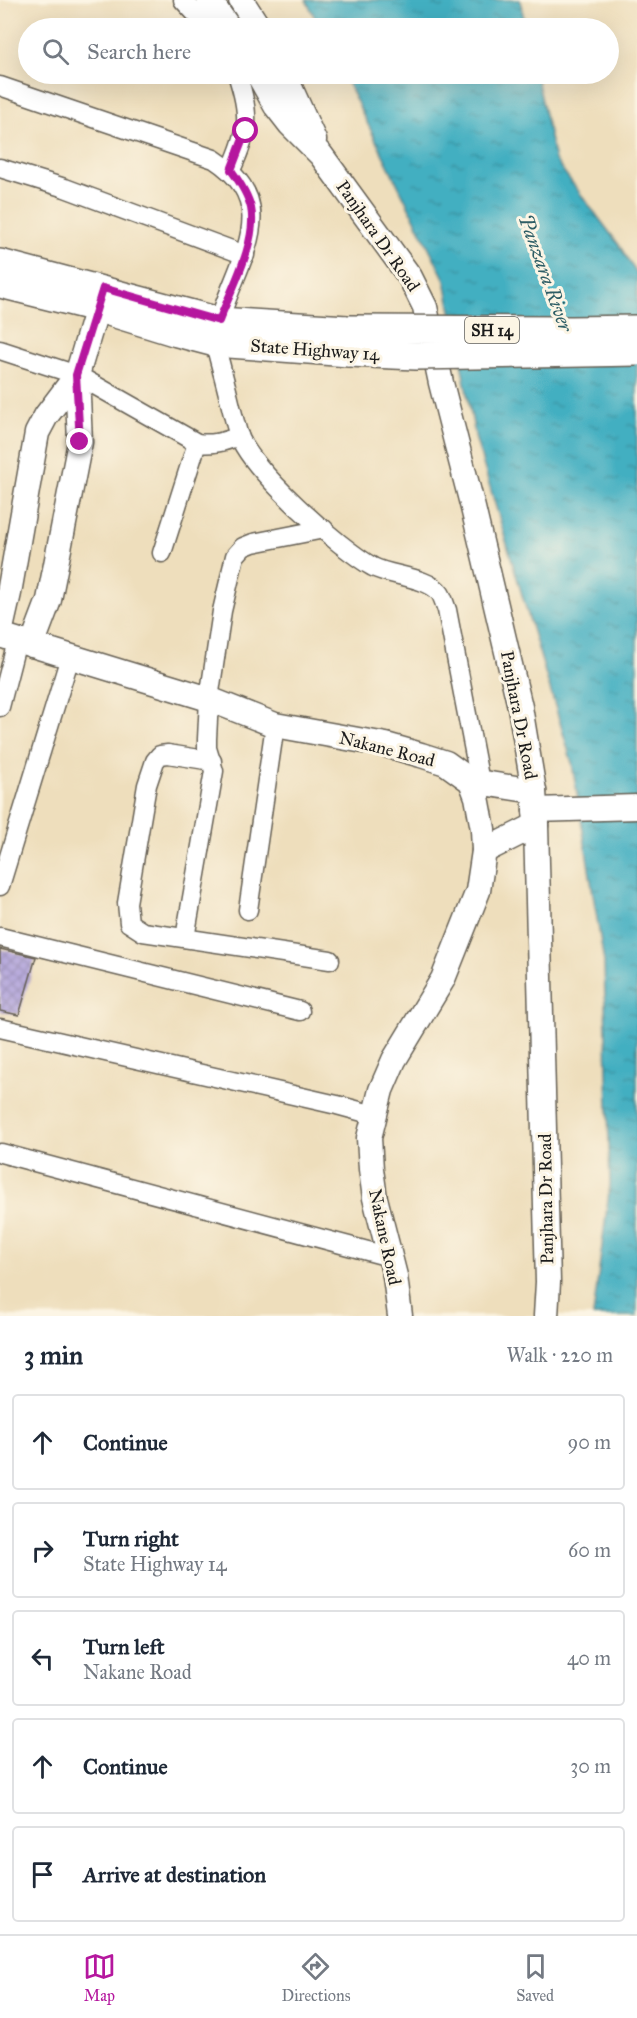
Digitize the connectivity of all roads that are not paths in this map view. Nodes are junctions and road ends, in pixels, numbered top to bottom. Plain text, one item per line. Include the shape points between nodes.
1 (183, 0) edge
2 (209, 0) edge
3 (208, 18) edge
4 (217, 18) edge
5 (240, 84) edge
6 (264, 84) edge
7 (289, 84) edge
8 (0, 86) edge
9 (321, 155) junction
10 (0, 168) edge
11 (231, 170) junction
12 (245, 255) junction
13 (0, 263) edge
14 (0, 285) edge
15 (100, 298) junction
16 (637, 329) edge
17 (217, 332) junction
18 (348, 341) junction
19 (0, 350) edge
20 (637, 352) edge
21 (76, 375) junction
22 (238, 436) junction
23 (197, 444) junction
24 (324, 529) junction
25 (162, 553) dead end
26 (5, 592) edge
27 (12, 639) edge
28 (70, 657) junction
29 (209, 699) junction
30 (0, 707) edge
31 (274, 725) junction
32 (212, 761) junction
33 (475, 782) junction
34 (637, 807) edge
35 (535, 809) junction
36 (484, 851) junction
37 (0, 886) edge
38 (248, 910) dead end
39 (0, 937) edge
40 (185, 938) junction
41 (330, 960) dead end
42 (300, 1011) dead end
43 (0, 1028) edge
44 (374, 1115) junction
45 (1, 1153) edge
46 (390, 1257) junction
47 (400, 1316) edge
48 (546, 1316) edge

1 - 3 street
2 - 4 street
5 - 11 street via 246,131
6 - 9 street, Panjhara Dr Road via 290,124
7 - 9 street, Panjhara Dr Road
8 - 11 street via 214,159
9 - 35 street, Panjhara Dr Road via 410,277 425,307 520,707
10 - 12 street
11 - 12 street via 251,208 251,234
12 - 17 street
13 - 15 main road, State Highway 14 / SH 14
14 - 15 main road, State Highway 14 / SH 14
15 - 17 main road, State Highway 14 / SH 14
15 - 21 street
16 - 18 main road, State Highway 14 / SH 14, bridge
17 - 18 main road, State Highway 14 / SH 14
17 - 22 street
18 - 20 main road, State Highway 14 / SH 14, bridge via 416,356
19 - 21 street
21 - 23 street
21 - 26 street via 37,433
21 - 27 street via 80,442 49,600
22 - 23 street via 208,445
22 - 24 street via 280,491
23 - 25 street
24 - 29 street via 253,543 235,556 222,610
24 - 33 street via 375,568 418,581 440,593 447,610
26 - 27 street
27 - 28 street, Nakane Road
27 - 30 street
28 - 29 street, Nakane Road
28 - 37 street
29 - 31 street, Nakane Road
29 - 32 street via 207,748
31 - 33 street, Nakane Road via 386,745 446,763
31 - 38 street
32 - 40 street via 214,771
32 - 40 street via 168,754 155,760 147,785 127,903 129,923 134,928
33 - 35 street
33 - 36 street, Nakane Road
34 - 35 street
35 - 36 street
35 - 48 street, Panjhara Dr Road
36 - 44 street, Nakane Road via 478,891 443,979 394,1060
39 - 42 street
40 - 41 street
43 - 44 street
44 - 46 street, Nakane Road via 369,1138 371,1169
45 - 46 street
46 - 47 street, Nakane Road

